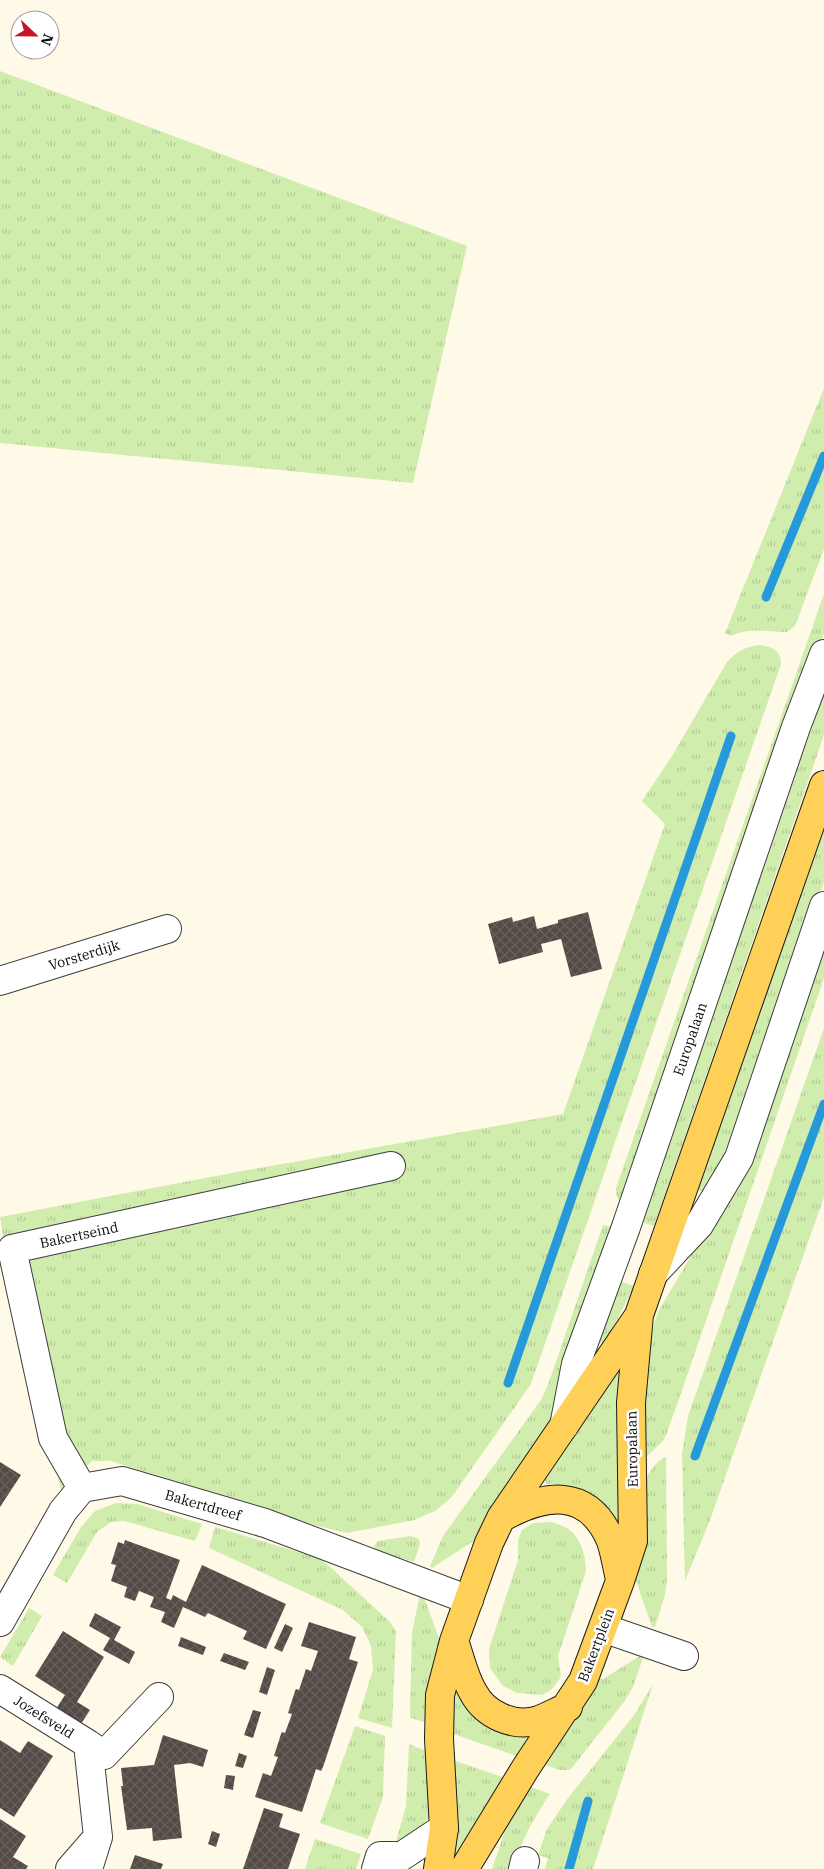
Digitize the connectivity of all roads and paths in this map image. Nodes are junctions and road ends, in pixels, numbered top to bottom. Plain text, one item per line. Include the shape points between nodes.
1 (824, 654) edge
2 (824, 785) edge
3 (824, 906) edge
4 (167, 929) dead end
5 (0, 980) edge
6 (391, 1166) dead end
7 (653, 1274) junction
8 (639, 1315) junction
9 (564, 1426) junction
10 (82, 1488) junction
11 (501, 1518) junction
12 (620, 1581) junction
13 (469, 1600) junction
14 (0, 1622) edge
15 (603, 1628) junction
16 (454, 1641) junction
17 (684, 1656) dead end
18 (0, 1690) edge
19 (159, 1697) dead end
20 (568, 1707) junction
21 (88, 1744) junction
22 (498, 1813) junction
23 (444, 1828) junction
24 (98, 1837) junction
25 (70, 1869) edge
26 (88, 1869) edge
27 (376, 1869) edge
28 (438, 1869) edge
29 (464, 1869) edge
30 (481, 1869) edge

1 - 9 street, Europalaan via 576,1364
2 - 7 main road, Europalaan
3 - 7 street, Europalaan via 739,1158 699,1225
4 - 5 street, Vorsterdijk
6 - 10 street, Bakertseind via 12,1249 53,1438
7 - 8 main road, Europalaan
8 - 9 main road, Europalaan
8 - 12 main road, Europalaan via 631,1404 632,1541
9 - 11 main road, Europalaan
10 - 13 street, Bakertdreef via 122,1481 265,1523
10 - 14 street via 63,1511
11 - 12 main road via 518,1508 554,1498 583,1506 595,1517 611,1542
11 - 13 main road
12 - 15 main road, Bakertplein
13 - 16 main road
15 - 17 street
15 - 20 main road, Bakertplein via 584,1680
16 - 20 main road via 472,1691 493,1714 524,1722 538,1720
16 - 23 main road via 440,1695
18 - 21 street, Jozefsveld
19 - 21 street, Jozefsveld via 104,1755
20 - 22 main road
21 - 24 street, Jozefsveld
22 - 29 main road
22 - 30 street
23 - 27 street via 402,1856 380,1856
23 - 28 main road
24 - 25 street
24 - 26 street, Jozefsveld

